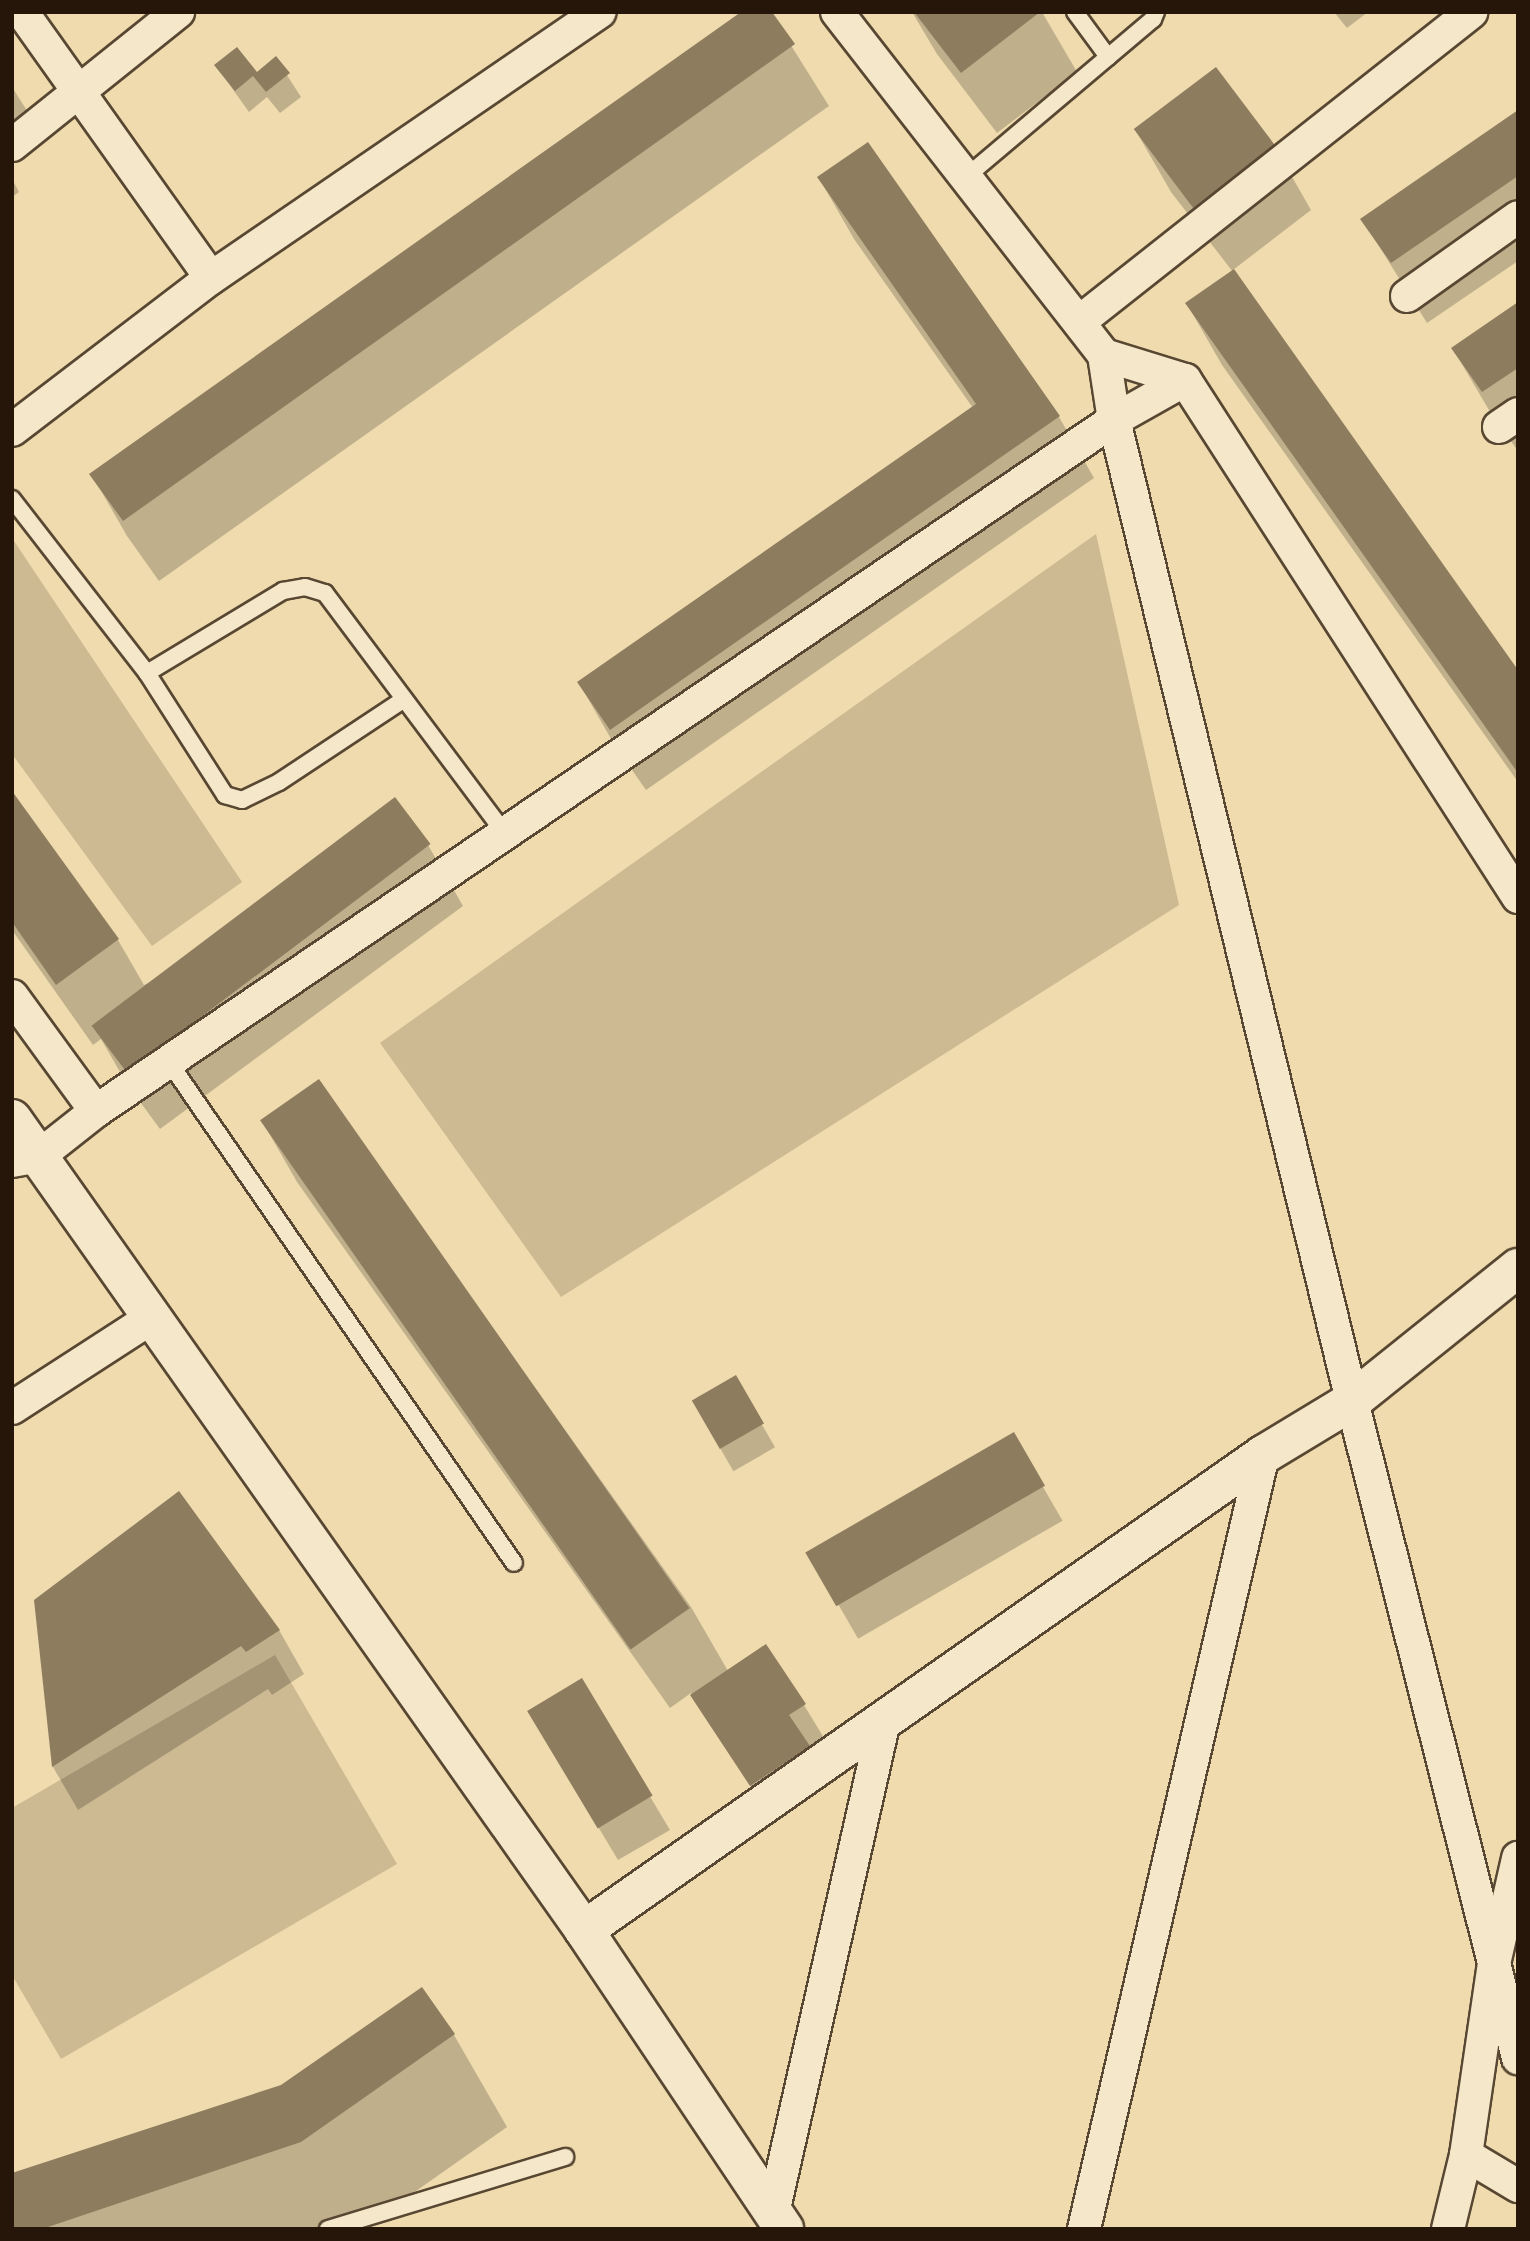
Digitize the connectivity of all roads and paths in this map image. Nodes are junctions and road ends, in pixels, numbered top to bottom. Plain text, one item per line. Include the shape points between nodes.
1 (22, 12) edge
2 (178, 12) edge
3 (600, 12) edge
4 (838, 12) edge
5 (1074, 12) edge
6 (1156, 12) edge
7 (1471, 12) edge
8 (1108, 57) junction
9 (77, 91) junction
10 (12, 145) edge
11 (966, 177) junction
12 (1518, 217) edge
13 (211, 278) junction
14 (1407, 296) dead end
15 (1079, 322) junction
16 (1104, 355) junction
17 (1185, 380) junction
18 (1114, 419) junction
19 (12, 430) edge
20 (12, 499) edge
21 (147, 673) junction
22 (403, 700) junction
23 (505, 834) junction
24 (1518, 897) edge
25 (12, 996) edge
26 (169, 1062) junction
27 (96, 1111) junction
28 (12, 1119) edge
29 (25, 1159) edge
30 (1518, 1268) edge
31 (153, 1315) junction
32 (1352, 1401) junction
33 (12, 1408) edge
34 (1263, 1455) junction
35 (514, 1563) dead end
36 (884, 1721) junction
37 (1518, 1858) edge
38 (584, 1930) junction
39 (1494, 1965) junction
40 (1518, 2058) edge
41 (1466, 2155) junction
42 (565, 2157) dead end
43 (1518, 2186) edge
44 (779, 2221) edge
45 (328, 2229) edge
46 (1084, 2229) edge
47 (1448, 2229) edge

1 - 9 street
2 - 9 street
3 - 13 street
4 - 11 street
5 - 8 lane
6 - 8 lane
7 - 15 street
8 - 11 lane
9 - 10 street
9 - 13 street
11 - 15 street
12 - 14 street
13 - 19 street
15 - 16 street
16 - 17 street
16 - 18 street
17 - 18 street
17 - 24 street
18 - 23 street
18 - 32 street
20 - 21 lane
21 - 22 lane via 284,591 305,587 324,593
21 - 22 lane via 225,795 242,800 279,782
22 - 23 lane
23 - 26 street
25 - 27 street
26 - 27 street
26 - 35 lane
27 - 29 street
28 - 29 main road
29 - 31 main road
30 - 32 main road
31 - 33 street
31 - 38 main road
32 - 34 main road
32 - 39 street
34 - 36 main road
34 - 46 street
36 - 38 main road
36 - 44 street
37 - 39 street
38 - 44 main road
39 - 40 street
39 - 41 street
41 - 43 street
41 - 47 street
42 - 45 lane

